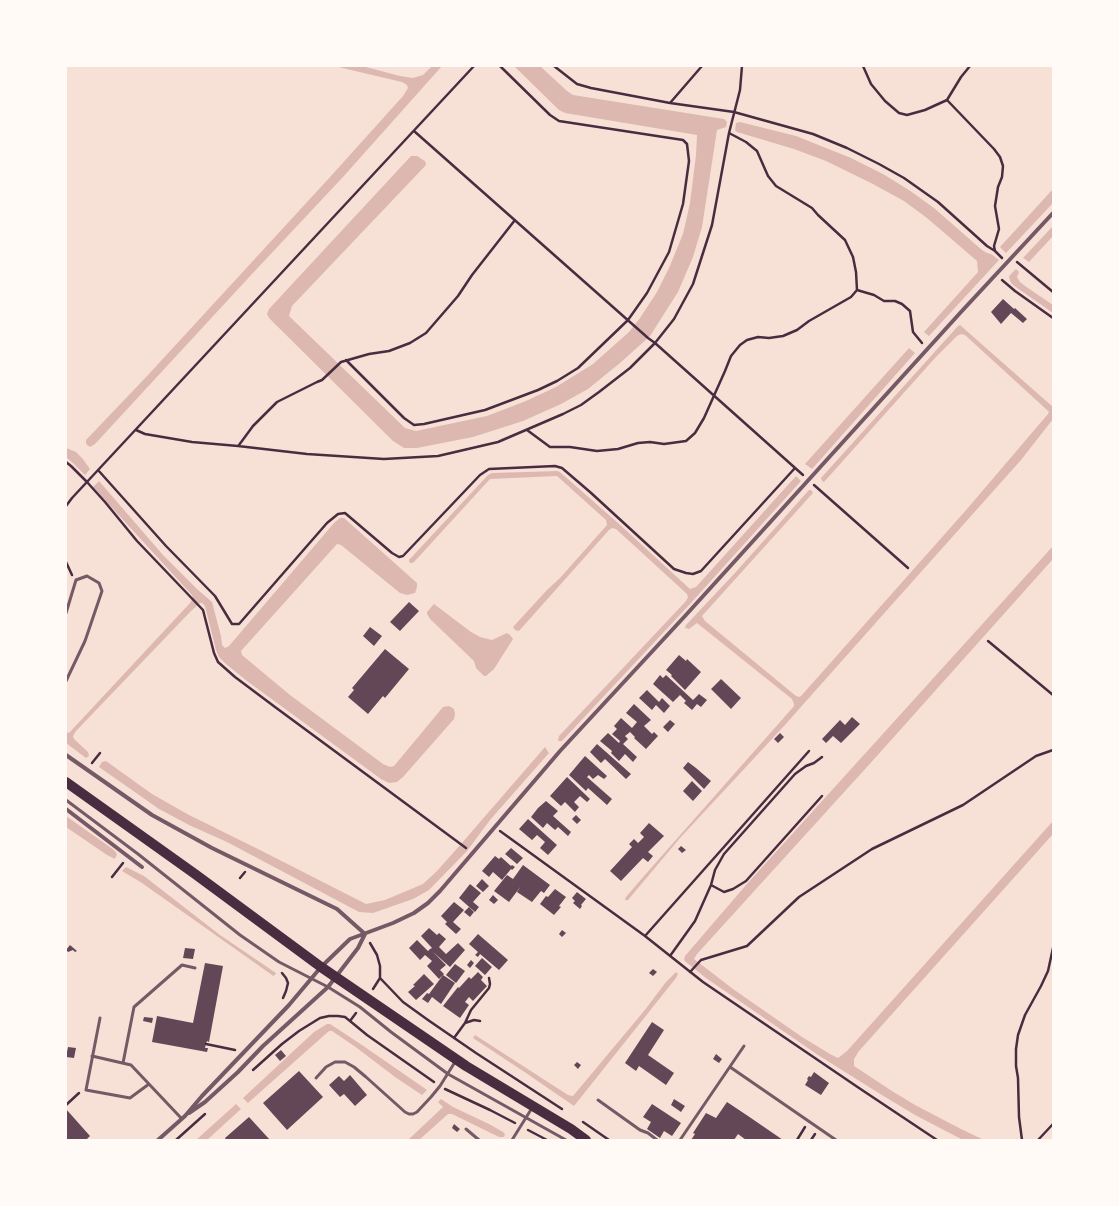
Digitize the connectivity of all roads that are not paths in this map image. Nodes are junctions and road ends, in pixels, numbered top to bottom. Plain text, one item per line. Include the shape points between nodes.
1 (1053, 213) edge
2 (66, 612) edge
3 (66, 681) edge
4 (66, 755) edge
5 (66, 782) edge
6 (66, 800) edge
7 (66, 808) edge
8 (142, 867) dead end
9 (365, 934) junction
10 (322, 967) junction
11 (195, 968) dead end
12 (311, 978) junction
13 (336, 978) junction
14 (328, 987) junction
15 (100, 1018) dead end
16 (744, 1046) dead end
17 (92, 1056) junction
18 (457, 1059) junction
19 (123, 1063) junction
20 (730, 1067) junction
21 (448, 1074) junction
22 (316, 1078) dead end
23 (149, 1084) junction
24 (598, 1100) dead end
25 (533, 1107) junction
26 (183, 1117) junction
27 (526, 1117) junction
28 (466, 1129) dead end
29 (561, 1139) edge
30 (158, 1140) edge
31 (479, 1140) edge
32 (512, 1140) edge
33 (566, 1140) edge
34 (586, 1140) edge
35 (657, 1140) edge
36 (680, 1140) edge
37 (836, 1140) edge

1 - 9 street via 560,751 440,891 414,913
2 - 3 lane via 76,580 87,576 99,582 102,591 86,641
4 - 9 street via 166,824 337,909
5 - 10 main road
6 - 12 lane via 240,935 279,962
7 - 8 street
9 - 10 street via 350,938
9 - 13 street
10 - 12 street
10 - 13 main road
11 - 19 lane via 182,965 134,1007
12 - 14 lane
12 - 26 street
13 - 14 street
13 - 18 main road
14 - 21 lane
14 - 26 street via 205,1102
15 - 17 lane
16 - 20 lane
17 - 19 lane
17 - 23 lane via 86,1090 130,1098
18 - 21 lane
18 - 25 main road
19 - 23 lane via 131,1064
20 - 36 lane
20 - 37 lane
21 - 22 lane via 431,1097 413,1114 400,1109 366,1077 345,1062 336,1062 326,1067
21 - 27 lane
23 - 26 lane
24 - 35 lane
25 - 27 lane
25 - 34 main road
26 - 30 street
27 - 29 lane
27 - 32 lane
28 - 31 lane
29 - 33 lane

